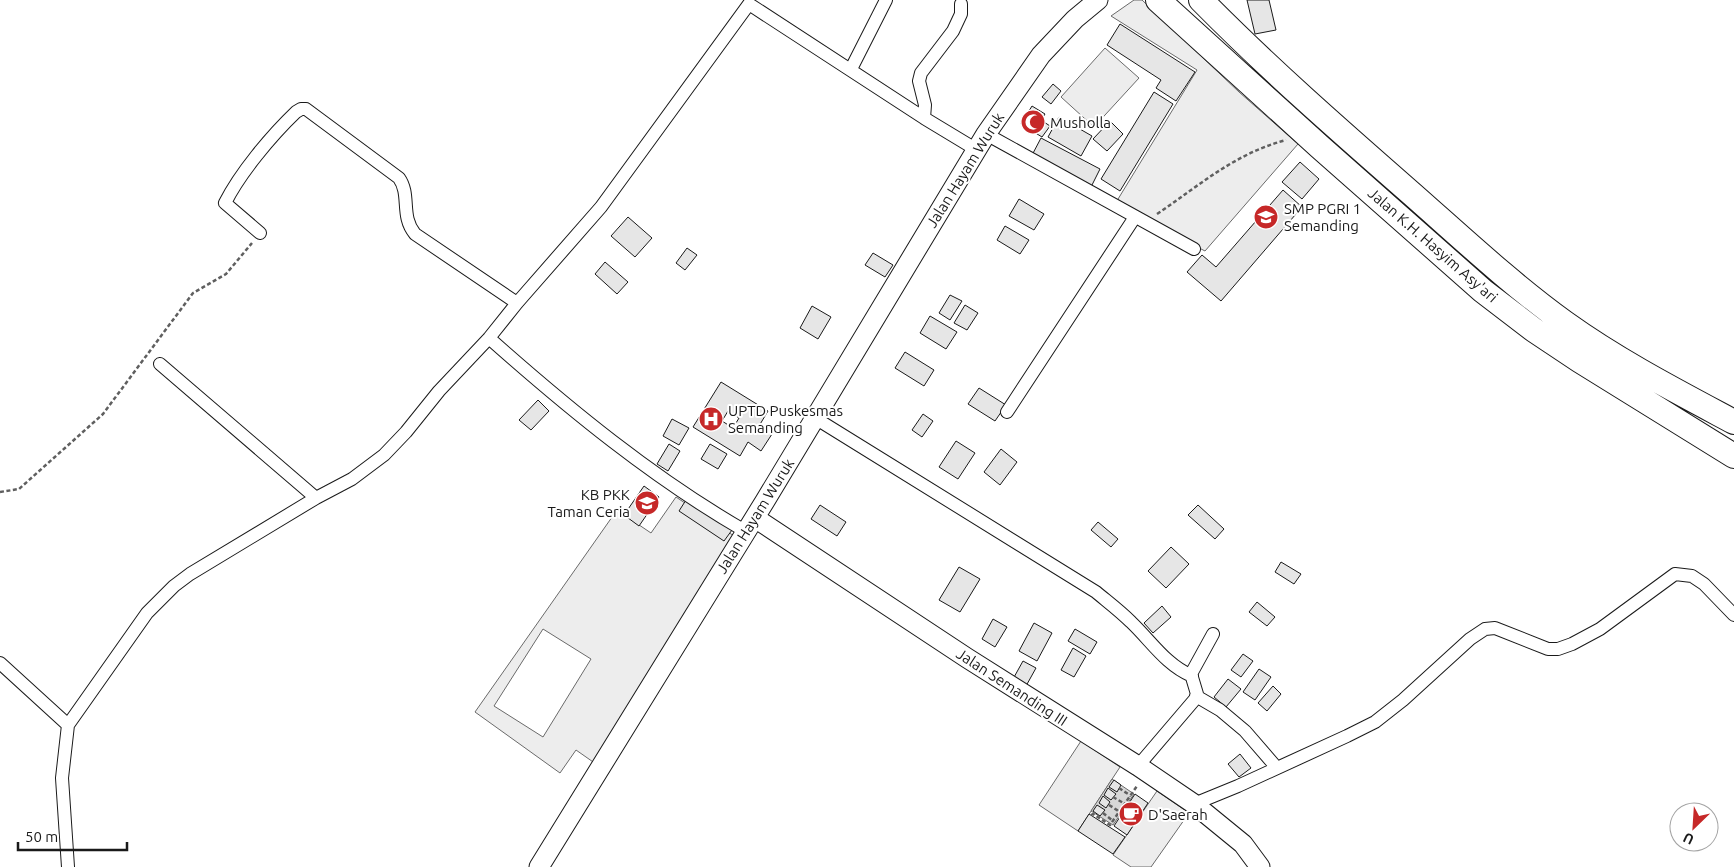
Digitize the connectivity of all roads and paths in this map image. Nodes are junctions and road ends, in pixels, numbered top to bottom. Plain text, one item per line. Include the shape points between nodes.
1 (886, 0) edge
2 (1098, 0) edge
3 (1158, 0) edge
4 (1201, 0) edge
5 (747, 2) edge
6 (961, 4) dead end
7 (851, 69) junction
8 (924, 118) junction
9 (1307, 135) junction
10 (981, 142) junction
11 (1135, 217) junction
12 (260, 233) joint
13 (1194, 249) dead end
14 (517, 304) junction
15 (489, 338) junction
16 (160, 364) dead end
17 (1006, 412) dead end
18 (815, 418) junction
19 (1734, 422) edge
20 (1734, 456) edge
21 (0, 492) edge
22 (316, 498) junction
23 (750, 524) junction
24 (1734, 615) edge
25 (1214, 634) dead end
26 (0, 663) edge
27 (1192, 676) junction
28 (1196, 696) junction
29 (68, 725) junction
30 (1138, 766) junction
31 (1277, 768) junction
32 (1119, 788) dead end
33 (1133, 792) dead end
34 (1130, 796) junction
35 (1114, 797) dead end
36 (1125, 804) junction
37 (1194, 804) junction
38 (1108, 805) dead end
39 (1120, 812) junction
40 (1103, 813) dead end
41 (1091, 815) dead end
42 (1114, 821) junction
43 (68, 867) edge
44 (539, 867) edge
45 (1260, 867) edge

1 - 7 street
2 - 10 main road, Jalan Hayam Wuruk via 1041,55
3 - 9 highway, Jalan K.H. Hasyim Asy'ari
4 - 19 highway, Jalan K.H. Hasyim Asy'ari via 1306,101 1514,284 1610,353
5 - 7 street
5 - 14 street via 600,207
6 - 8 street via 962,14 953,31 921,73
7 - 8 street
8 - 10 street
9 - 11 path via 1238,159 1156,214
9 - 20 highway, Jalan K.H. Hasyim Asy'ari via 1483,291 1534,330
10 - 11 street
10 - 18 main road, Jalan Hayam Wuruk
11 - 13 street
11 - 17 street
12 - 14 street via 225,203 232,188 258,154 296,112 306,109 399,178 403,184 406,218 415,234
12 - 21 path via 226,274 193,293 103,414 19,488
14 - 15 street
15 - 22 street via 384,456 352,479
15 - 23 street via 553,396 677,488
16 - 22 street
18 - 23 main road, Jalan Hayam Wuruk
18 - 27 street via 1096,592 1133,623 1181,672
22 - 29 street via 174,586 147,613
23 - 30 main road, Jalan Semanding III
23 - 44 main road, Jalan Hayam Wuruk
24 - 31 street via 1704,584 1692,576 1675,574 1600,629 1558,650 1495,628 1485,629 1376,722
25 - 27 street
26 - 29 street
27 - 28 street
28 - 30 street
28 - 31 street via 1220,710 1245,731
29 - 43 street via 62,778
30 - 37 main road, Jalan Semanding III
31 - 37 street
32 - 34 path
33 - 34 path
34 - 36 path
35 - 36 path
36 - 39 path
37 - 45 main road, Jalan Semanding III via 1243,844
38 - 39 path
39 - 42 path
40 - 42 path
41 - 42 path via 1110,825

